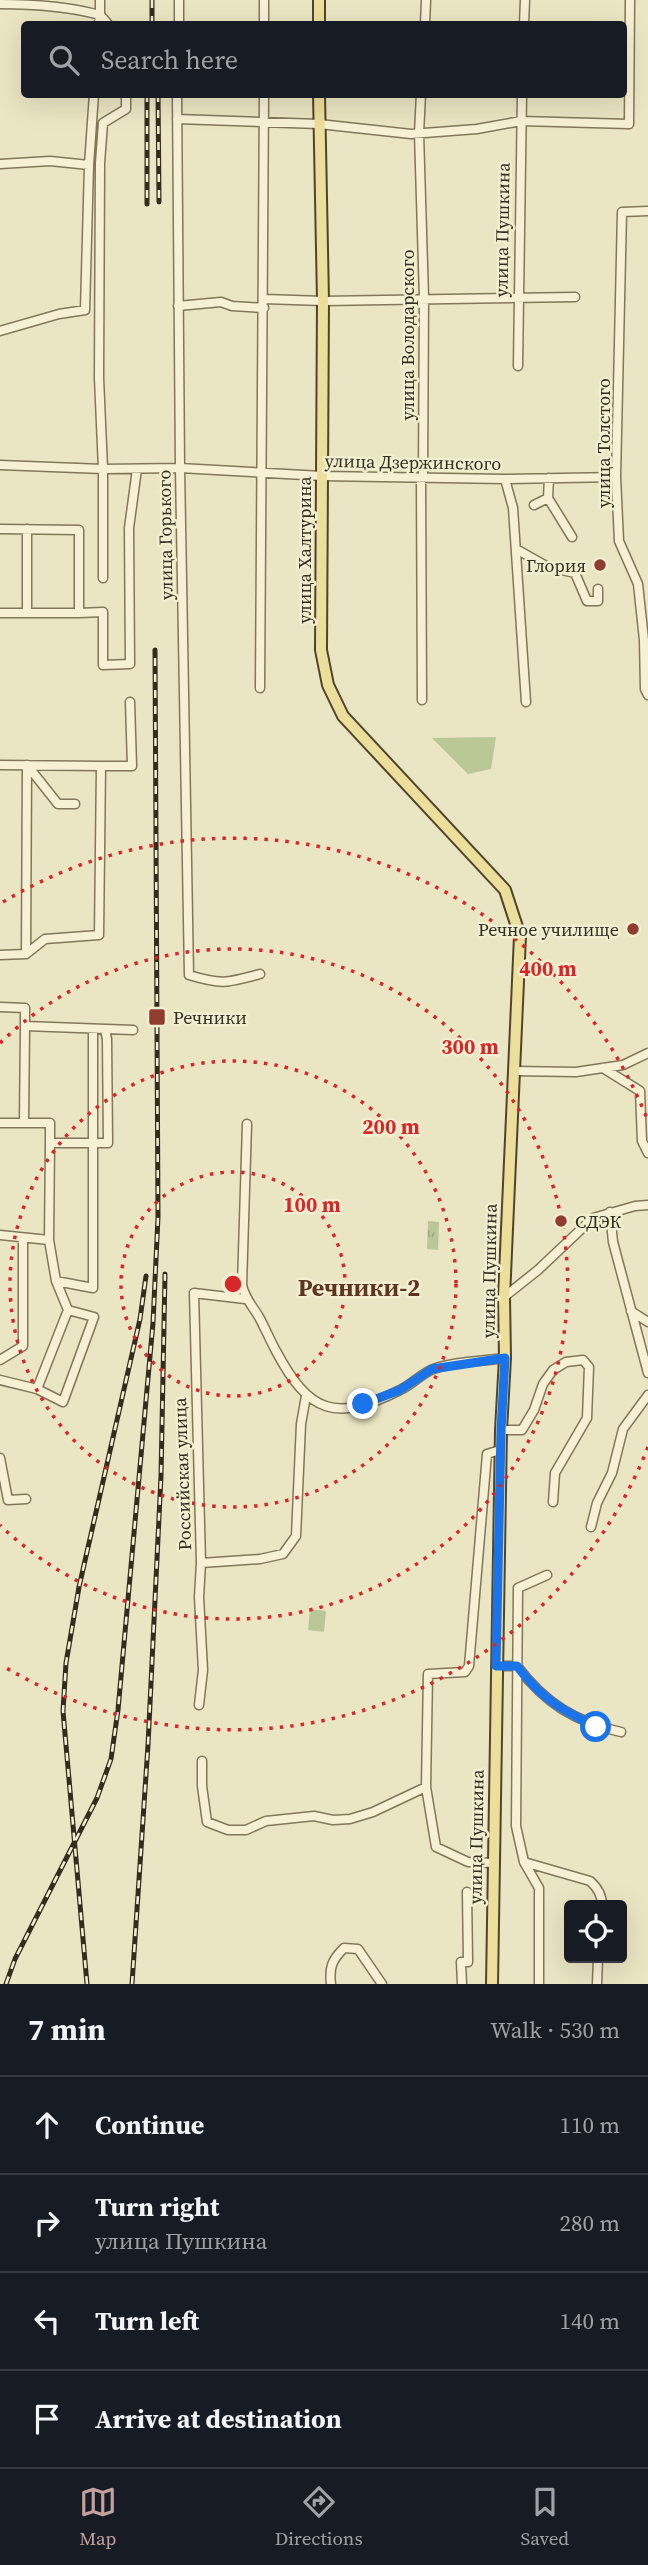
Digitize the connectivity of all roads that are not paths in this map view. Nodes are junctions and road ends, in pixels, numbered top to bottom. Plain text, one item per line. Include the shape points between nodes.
1 (100, 0) edge
2 (179, 0) edge
3 (264, 0) edge
4 (319, 0) edge
5 (426, 0) edge
6 (525, 0) edge
7 (630, 0) edge
8 (0, 5) edge
9 (100, 15) junction
10 (99, 21) edge
11 (105, 21) edge
12 (179, 21) edge
13 (264, 21) edge
14 (319, 21) edge
15 (425, 21) edge
16 (524, 21) edge
17 (94, 98) edge
18 (126, 98) edge
19 (177, 98) edge
20 (264, 98) edge
21 (319, 98) edge
22 (421, 98) edge
23 (522, 98) edge
24 (177, 119) junction
25 (521, 121) junction
26 (264, 122) junction
27 (319, 124) junction
28 (419, 133) junction
29 (0, 164) edge
30 (89, 165) junction
31 (648, 211) edge
32 (575, 297) dead end
33 (424, 298) junction
34 (518, 298) junction
35 (323, 301) junction
36 (264, 303) junction
37 (178, 306) junction
38 (0, 331) edge
39 (518, 366) dead end
40 (0, 465) edge
41 (180, 468) junction
42 (103, 469) junction
43 (136, 469) junction
44 (262, 474) junction
45 (322, 476) junction
46 (616, 477) junction
47 (421, 478) junction
48 (549, 478) junction
49 (505, 479) junction
50 (548, 498) junction
51 (534, 505) dead end
52 (0, 529) edge
53 (27, 529) junction
54 (572, 537) dead end
55 (516, 550) junction
56 (103, 578) dead end
57 (598, 589) dead end
58 (0, 613) edge
59 (27, 613) junction
60 (79, 613) junction
61 (260, 688) dead end
62 (648, 695) edge
63 (422, 700) dead end
64 (130, 702) dead end
65 (526, 702) dead end
66 (0, 765) edge
67 (27, 765) junction
68 (101, 766) junction
69 (75, 804) dead end
70 (520, 936) joint
71 (26, 954) junction
72 (0, 955) edge
73 (260, 974) dead end
74 (0, 1007) edge
75 (25, 1026) junction
76 (93, 1029) junction
77 (105, 1030) junction
78 (133, 1030) dead end
79 (648, 1053) edge
80 (603, 1068) junction
81 (514, 1071) junction
82 (0, 1123) edge
83 (24, 1123) junction
84 (247, 1125) dead end
85 (50, 1143) junction
86 (93, 1143) junction
87 (648, 1153) edge
88 (648, 1205) edge
89 (610, 1212) junction
90 (0, 1235) edge
91 (23, 1238) junction
92 (49, 1240) junction
93 (56, 1281) junction
94 (504, 1297) junction
95 (245, 1299) junction
96 (68, 1310) junction
97 (631, 1311) junction
98 (648, 1322) edge
99 (505, 1358) junction
100 (0, 1360) edge
101 (648, 1373) edge
102 (0, 1380) edge
103 (37, 1390) junction
104 (648, 1395) edge
105 (306, 1396) junction
106 (501, 1430) junction
107 (500, 1450) junction
108 (0, 1458) edge
109 (26, 1499) dead end
110 (553, 1502) dead end
111 (591, 1527) dead end
112 (201, 1563) junction
113 (547, 1575) dead end
114 (496, 1666) junction
115 (517, 1666) junction
116 (199, 1705) dead end
117 (621, 1732) dead end
118 (202, 1761) dead end
119 (426, 1787) junction
120 (524, 1862) junction
121 (493, 1863) junction
122 (467, 1892) dead end
123 (602, 1900) edge
124 (598, 1963) edge
125 (331, 1984) edge
126 (382, 1984) edge
127 (461, 1984) edge
128 (492, 1984) edge
129 (539, 1984) edge
130 (597, 1984) edge

1 - 9 street
2 - 12 street
3 - 13 street
4 - 14 main road
5 - 15 street
6 - 16 street
7 - 25 street via 629,124
8 - 9 street via 40,4
9 - 10 street
9 - 11 street
17 - 30 street
18 - 42 street via 126,109 103,123 100,163
19 - 24 street, улица Горького
20 - 26 street
21 - 27 main road, улица Халтурина
22 - 28 street, улица Володарского
23 - 25 street, улица Пушкина
24 - 26 street
24 - 37 street, улица Горького
25 - 28 street via 477,130
25 - 34 street, улица Пушкина
26 - 27 street
26 - 36 street
27 - 28 street
27 - 35 main road, улица Халтурина
28 - 33 street, улица Володарского
29 - 30 street
30 - 38 street via 85,310
31 - 46 street, улица Толстого via 622,212
32 - 34 street
33 - 34 street
33 - 35 street
33 - 47 street, улица Володарского
34 - 39 street, улица Пушкина
35 - 36 street
35 - 45 main road, улица Халтурина
36 - 37 street
36 - 44 street
37 - 41 street, улица Горького
40 - 42 street, улица Дзержинского
41 - 43 street, улица Дзержинского
41 - 44 street, улица Дзержинского
41 - 73 street, улица Горького via 189,975 228,983
42 - 43 street, улица Дзержинского
42 - 56 street
43 - 60 street via 129,528 130,664 103,665 103,612
44 - 45 street, улица Дзержинского
44 - 61 street
45 - 47 street, улица Дзержинского
45 - 70 main road, улица Халтурина via 321,650 328,685 343,716 505,890
46 - 48 street, улица Дзержинского
46 - 62 street, улица Толстого via 619,541 638,584
47 - 49 street, улица Дзержинского
47 - 63 street, улица Володарского
48 - 49 street, улица Дзержинского
48 - 50 street
49 - 55 street
50 - 51 street
50 - 54 street
52 - 53 street
53 - 59 street
53 - 60 street via 79,530
55 - 57 street via 548,567 575,573 587,601 598,601
55 - 65 street
58 - 59 street
59 - 60 street
64 - 68 street via 131,766
66 - 67 street
67 - 68 street
67 - 69 street via 58,804
67 - 71 street
68 - 71 street via 99,935 46,939
70 - 81 main road, улица Пушкина
71 - 72 street
74 - 75 street via 25,1008
75 - 76 street
75 - 83 street
76 - 77 street
76 - 86 street
77 - 78 street
77 - 86 street via 108,1143
79 - 80 street
80 - 81 street
80 - 87 street via 640,1091 642,1141
81 - 94 main road, улица Пушкина
82 - 83 street
83 - 85 street via 50,1123
84 - 95 street
85 - 86 street
85 - 92 street
86 - 93 street via 93,1288
88 - 89 street
89 - 94 street via 593,1218
89 - 97 street
90 - 91 street
91 - 92 street
91 - 100 street via 23,1346
92 - 93 street
93 - 96 street
94 - 99 main road, улица Пушкина
95 - 105 street
95 - 112 street, Российская улица via 194,1293
96 - 103 street
96 - 103 street via 94,1317 63,1402
97 - 98 street
97 - 101 street
99 - 105 street via 432,1369 400,1390 339,1409 326,1408
99 - 106 main road, улица Пушкина
102 - 103 street
104 - 111 street via 623,1429 612,1474
105 - 112 street via 296,1536 283,1554
106 - 107 main road, улица Пушкина
106 - 110 street via 522,1430 553,1370 583,1360 589,1367 587,1418 555,1473
107 - 114 main road, улица Пушкина
107 - 119 street via 487,1454 469,1666 464,1672 428,1674
108 - 109 street via 8,1500
112 - 116 street, Российская улица via 203,1670
113 - 115 street via 518,1588
114 - 115 street
114 - 121 main road, улица Пушкина
115 - 117 street via 554,1705 596,1727
115 - 120 street via 516,1826
118 - 119 street via 207,1822 228,1830 314,1816 350,1819
119 - 121 street via 436,1847 468,1862
120 - 123 street via 590,1881
120 - 129 street via 539,1888
121 - 128 main road, улица Пушкина
122 - 127 street via 468,1962 461,1962
124 - 130 street
125 - 126 street via 332,1959 344,1948 358,1949

